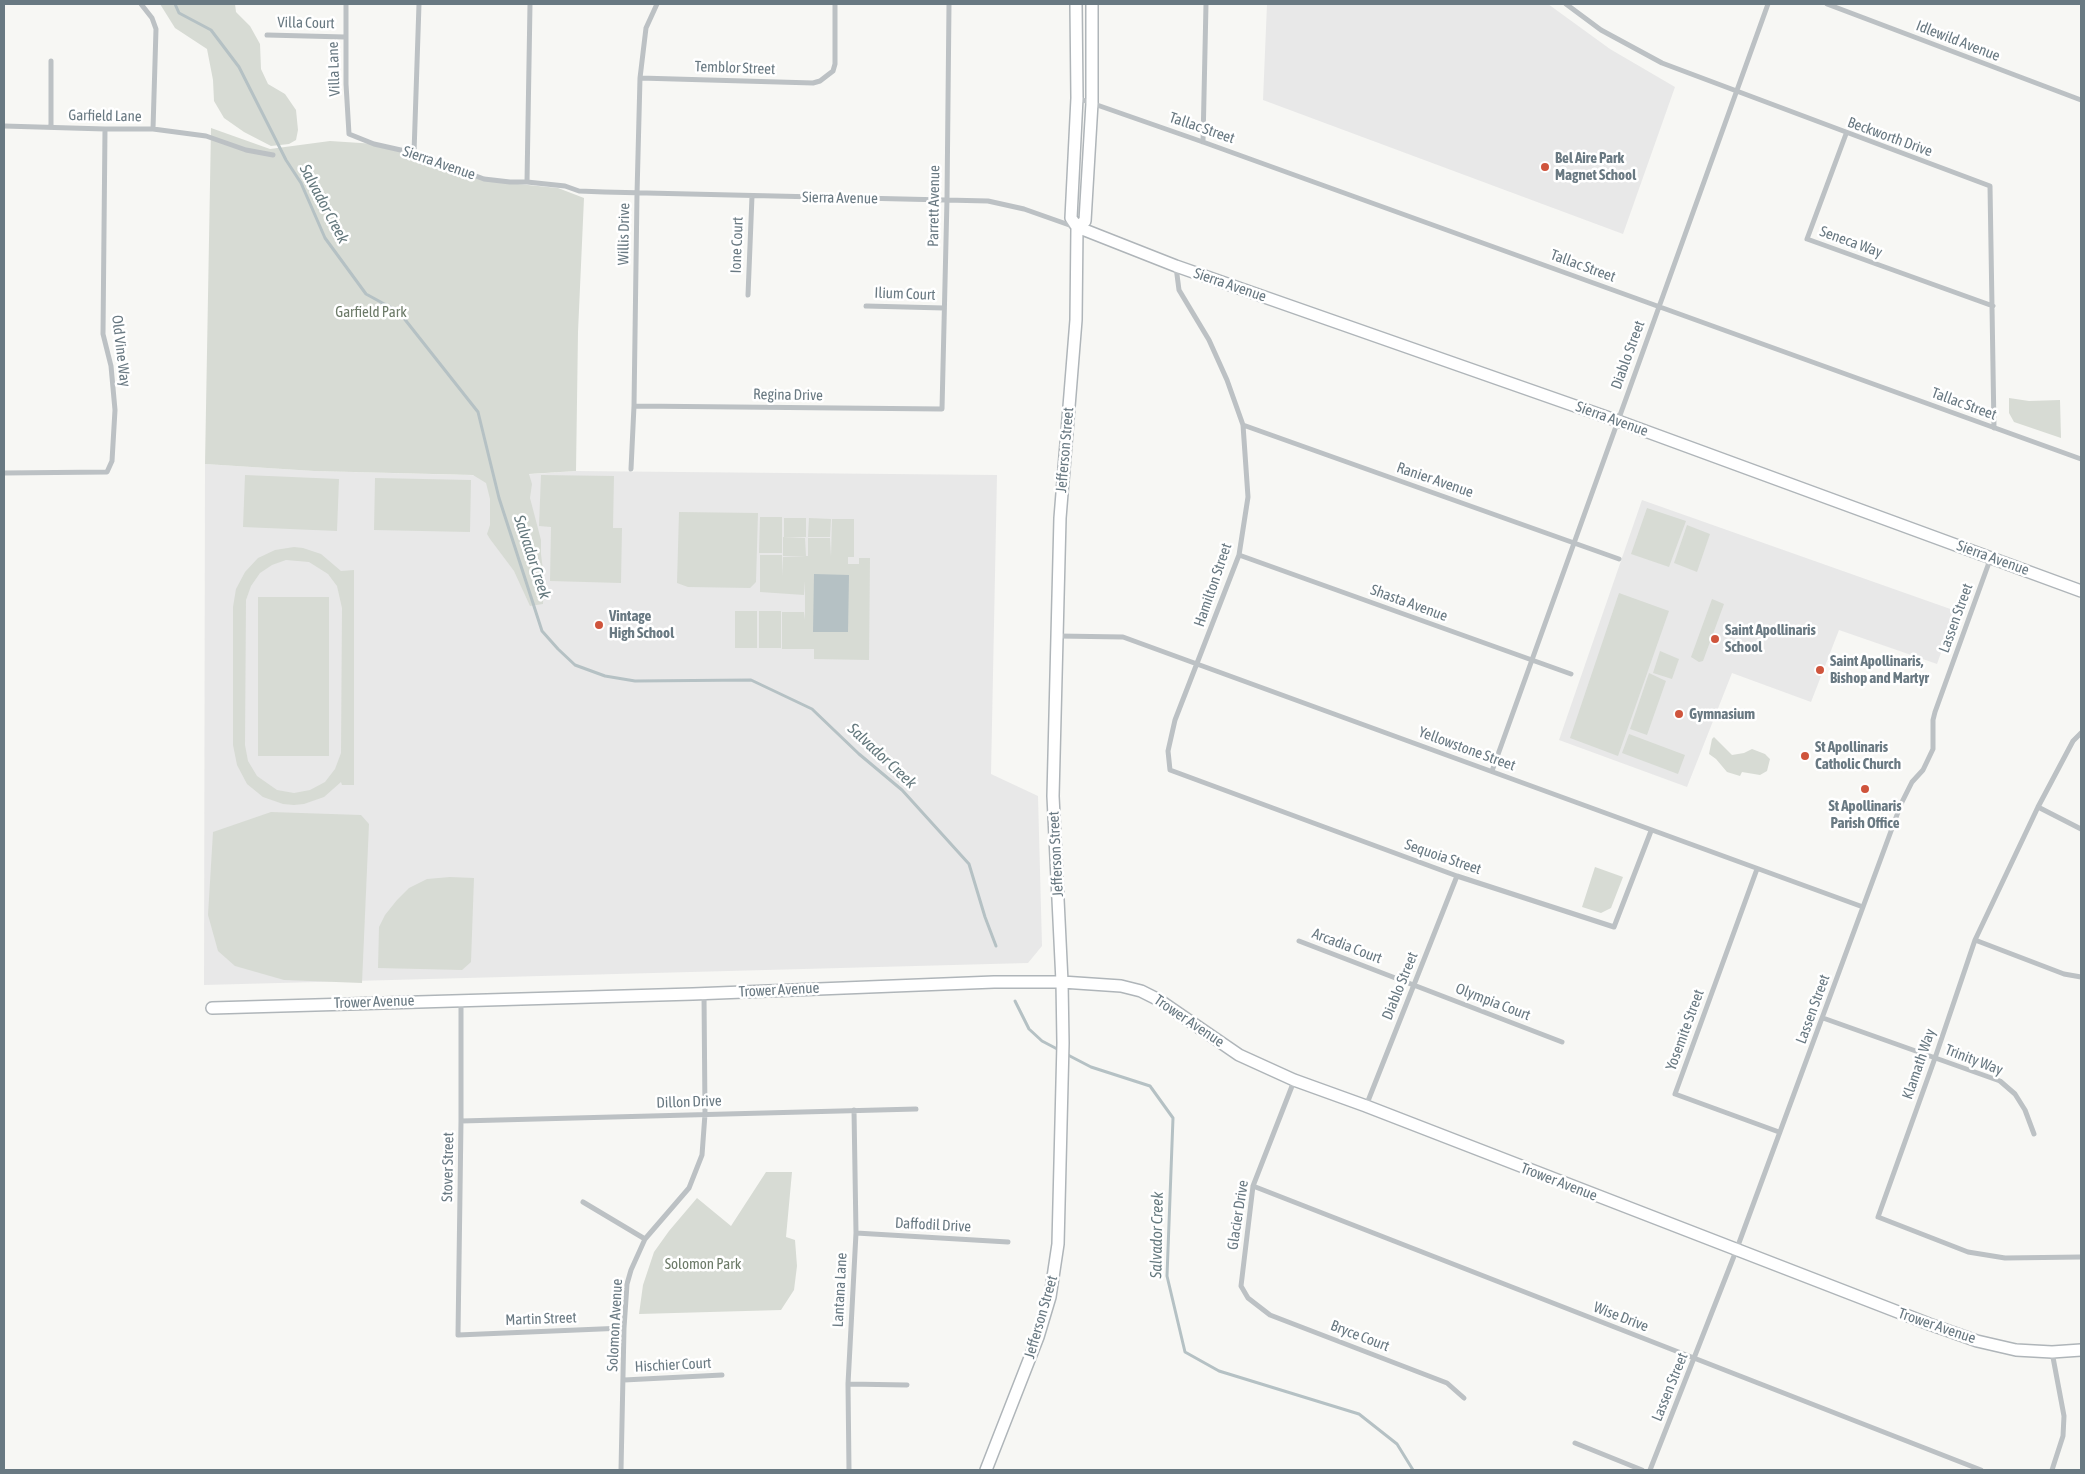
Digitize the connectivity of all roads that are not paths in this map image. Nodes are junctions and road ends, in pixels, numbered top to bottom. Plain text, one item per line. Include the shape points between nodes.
1 (141, 4) edge
2 (346, 4) edge
3 (419, 4) edge
4 (530, 4) edge
5 (657, 4) edge
6 (835, 4) edge
7 (949, 4) edge
8 (1076, 4) edge
9 (1092, 4) edge
10 (1206, 4) edge
11 (1566, 4) edge
12 (1768, 4) edge
13 (1827, 4) edge
14 (267, 35) dead end
15 (345, 37) junction
16 (52, 61) dead end
17 (640, 78) junction
18 (1736, 92) junction
19 (1076, 98) junction
20 (2081, 100) edge
21 (1092, 103) junction
22 (4, 126) edge
23 (51, 128) junction
24 (153, 129) junction
25 (105, 130) junction
26 (349, 134) joint
27 (1846, 134) junction
28 (1203, 142) junction
29 (414, 153) junction
30 (273, 155) dead end
31 (528, 182) junction
32 (637, 194) junction
33 (752, 196) junction
34 (947, 199) junction
35 (1077, 227) junction
36 (1176, 266) junction
37 (748, 295) dead end
38 (866, 306) dead end
39 (1993, 306) junction
40 (1659, 307) junction
41 (944, 308) junction
42 (634, 406) junction
43 (942, 410) joint
44 (1618, 421) junction
45 (1243, 425) junction
46 (1994, 428) junction
47 (2081, 459) edge
48 (631, 468) dead end
49 (4, 473) edge
50 (1574, 542) junction
51 (1239, 555) junction
52 (1991, 557) junction
53 (1619, 559) dead end
54 (2081, 591) edge
55 (1058, 636) junction
56 (1532, 660) junction
57 (1197, 665) junction
58 (1571, 674) dead end
59 (2081, 733) edge
60 (1170, 770) joint
61 (1492, 771) junction
62 (2038, 807) junction
63 (2081, 829) edge
64 (1651, 831) junction
65 (1756, 869) junction
66 (1457, 876) junction
67 (1863, 907) junction
68 (1975, 940) junction
69 (1299, 941) dead end
70 (2081, 977) edge
71 (1062, 982) junction
72 (1414, 985) junction
73 (704, 993) junction
74 (461, 1000) junction
75 (212, 1008) dead end
76 (1823, 1018) junction
77 (1562, 1042) dead end
78 (1935, 1058) junction
79 (1294, 1080) junction
80 (1366, 1106) junction
81 (916, 1109) dead end
82 (854, 1110) junction
83 (705, 1114) junction
84 (462, 1121) junction
85 (1779, 1132) junction
86 (2034, 1134) dead end
87 (1253, 1186) junction
88 (583, 1202) dead end
89 (856, 1233) junction
90 (645, 1239) junction
91 (1008, 1242) dead end
92 (1736, 1251) junction
93 (2081, 1258) edge
94 (1248, 1298) joint
95 (624, 1328) junction
96 (458, 1335) joint
97 (2081, 1350) edge
98 (2052, 1352) junction
99 (1695, 1359) junction
100 (722, 1375) dead end
101 (624, 1380) junction
102 (848, 1384) junction
103 (907, 1385) dead end
104 (1464, 1398) dead end
105 (1575, 1443) dead end
106 (621, 1470) edge
107 (849, 1470) edge
108 (986, 1470) edge
109 (1642, 1470) edge
110 (1650, 1470) edge
111 (1981, 1470) edge
112 (2052, 1470) edge

1 - 24 street via 156,29
2 - 15 street, Villa Lane
3 - 29 street
4 - 31 street
5 - 17 street, Willis Drive via 646,28
6 - 17 street, Temblor Street via 836,64 827,77 813,83
7 - 34 street, Parrett Avenue
8 - 19 street, Jefferson Street
9 - 21 street, Jefferson Street
10 - 28 street
11 - 18 street, Beckworth Drive via 1601,30 1662,64
12 - 18 street, Diablo Street
13 - 20 street, Idlewild Avenue
14 - 15 street, Villa Court
15 - 26 street, Villa Lane
16 - 23 street
17 - 32 street, Willis Drive
18 - 27 street, Beckworth Drive
18 - 40 street, Diablo Street
19 - 21 street, Tallac Street
19 - 35 street, Jefferson Street via 1071,218
21 - 28 street, Tallac Street
21 - 35 street, Jefferson Street via 1085,221
22 - 23 street, Garfield Lane
23 - 25 street, Garfield Lane
24 - 25 street, Garfield Lane
24 - 30 street, Garfield Lane via 206,136 246,150
25 - 49 street, Old Vine Way via 103,334 112,366 115,410 112,461 107,472
26 - 29 street, Sierra Avenue via 374,144
27 - 39 street, Beckworth Drive via 1990,186
27 - 39 street, Seneca Way via 1807,239
28 - 40 street, Tallac Street
29 - 31 street, Sierra Avenue via 484,179
31 - 32 street, Sierra Avenue via 587,192
32 - 33 street, Sierra Avenue
32 - 42 street, Willis Drive
33 - 34 street, Sierra Avenue
33 - 37 street, Ione Court
34 - 35 street, Sierra Avenue via 1007,205
34 - 41 street, Parrett Avenue
35 - 36 street, Sierra Avenue
35 - 55 street, Jefferson Street via 1076,320 1060,518
36 - 44 street, Sierra Avenue
36 - 45 street, Hamilton Street via 1179,290 1209,340
38 - 41 street, Ilium Court
39 - 46 street, Beckworth Drive
40 - 44 street, Diablo Street
40 - 46 street, Tallac Street
41 - 43 street, Parrett Avenue
42 - 43 street, Regina Drive
42 - 48 street, Willis Drive
44 - 50 street, Diablo Street
44 - 52 street, Sierra Avenue
45 - 50 street, Ranier Avenue
45 - 51 street, Hamilton Street via 1248,497
46 - 47 street, Tallac Street
50 - 53 street, Ranier Avenue
50 - 56 street, Diablo Street
51 - 56 street, Shasta Avenue
51 - 57 street, Hamilton Street
52 - 54 street, Sierra Avenue
52 - 67 street, Lassen Street via 1935,712 1933,749 1923,770 1906,792
55 - 57 street, Yellowstone Street via 1124,638
55 - 71 street, Jefferson Street via 1053,796
56 - 58 street, Shasta Avenue
56 - 61 street, Diablo Street
57 - 60 street, Hamilton Street via 1175,720 1168,752
57 - 61 street, Yellowstone Street
59 - 62 street, Klamath Way via 2073,741
60 - 66 street, Sequoia Street
61 - 64 street, Yellowstone Street
62 - 63 street
62 - 68 street, Klamath Way
64 - 65 street, Yellowstone Street
64 - 66 street, Sequoia Street via 1614,927
65 - 67 street, Yellowstone Street
65 - 85 street, Yosemite Street via 1675,1094
66 - 72 street, Diablo Street
67 - 76 street, Lassen Street
68 - 70 street via 2064,974
68 - 78 street, Klamath Way
69 - 72 street, Arcadia Court
71 - 73 street, Trower Avenue
71 - 79 street, Trower Avenue via 1142,991 1186,1017 1239,1055
71 - 108 street, Jefferson Street via 1058,1244 1050,1297
72 - 77 street, Olympia Court
72 - 80 street, Diablo Street
73 - 74 street, Trower Avenue
73 - 83 street, Solomon Avenue
74 - 75 street, Trower Avenue
74 - 84 street, Stover Street
76 - 78 street, Trinity Way
76 - 85 street, Lassen Street
78 - 86 street, Trinity Way via 2000,1081 2015,1094
78 - 93 street, Klamath Way via 1878,1217 1968,1252 2005,1258
79 - 80 street, Trower Avenue
79 - 87 street, Glacier Drive
80 - 92 street, Trower Avenue
81 - 82 street, Dillon Drive
82 - 83 street, Dillon Drive
82 - 89 street, Lantana Lane
83 - 84 street, Dillon Drive
83 - 90 street, Solomon Avenue via 702,1155 693,1180
84 - 96 street, Stover Street
85 - 92 street, Lassen Street
87 - 94 street, Glacier Drive via 1241,1286
87 - 99 street, Wise Drive
88 - 90 street
89 - 91 street, Daffodil Drive
89 - 102 street, Lantana Lane
90 - 95 street, Solomon Avenue via 627,1284
92 - 98 street, Trower Avenue via 1977,1341 2016,1350
92 - 99 street, Lassen Street
94 - 104 street, Bryce Court via 1270,1315 1446,1383
95 - 96 street, Martin Street
95 - 101 street, Solomon Avenue
97 - 98 street, Trower Avenue
98 - 112 street via 2064,1416
99 - 110 street, Lassen Street
99 - 111 street, Wise Drive
100 - 101 street, Hischier Court
101 - 106 street, Solomon Avenue
102 - 103 street
102 - 107 street, Lantana Lane
105 - 109 street

